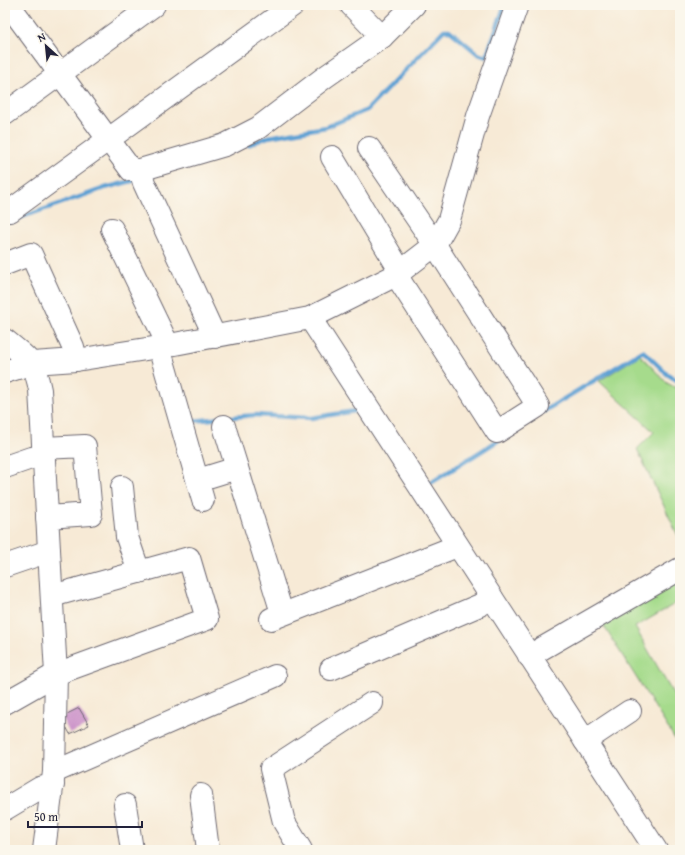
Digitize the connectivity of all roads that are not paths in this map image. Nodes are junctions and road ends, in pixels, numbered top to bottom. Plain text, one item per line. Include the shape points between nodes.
1 (154, 5) edge
2 (293, 5) edge
3 (351, 5) edge
4 (414, 5) edge
5 (518, 5) edge
6 (10, 7) edge
7 (382, 37) junction
8 (60, 74) junction
9 (5, 114) edge
10 (107, 139) junction
11 (369, 148) dead end
12 (332, 157) dead end
13 (142, 176) junction
14 (5, 210) edge
15 (112, 229) dead end
16 (435, 245) junction
17 (5, 264) edge
18 (398, 274) junction
19 (310, 318) junction
20 (215, 337) junction
21 (5, 340) edge
22 (163, 346) junction
23 (75, 354) junction
24 (33, 363) junction
25 (5, 372) edge
26 (224, 426) dead end
27 (39, 455) junction
28 (5, 466) edge
29 (237, 468) junction
30 (122, 487) dead end
31 (47, 517) junction
32 (452, 548) junction
33 (43, 553) junction
34 (5, 566) edge
35 (680, 569) edge
36 (139, 572) junction
37 (52, 596) junction
38 (486, 602) junction
39 (529, 656) junction
40 (331, 669) dead end
41 (56, 674) junction
42 (275, 676) dead end
43 (5, 703) edge
44 (372, 703) dead end
45 (630, 711) dead end
46 (585, 741) junction
47 (49, 782) junction
48 (201, 795) dead end
49 (125, 805) dead end
50 (5, 809) edge
51 (44, 850) edge
52 (132, 850) edge
53 (208, 850) edge
54 (301, 850) edge
55 (656, 850) edge

1 - 8 street
2 - 10 street
3 - 7 street
4 - 7 street
5 - 16 street via 478,116 449,220
6 - 8 street
7 - 13 street via 258,128 226,145
8 - 9 street
8 - 10 street
10 - 13 street via 131,170
10 - 14 street via 10,210
11 - 16 street
12 - 18 street
13 - 20 street
15 - 22 street
16 - 18 street
16 - 18 street via 538,406 498,432
17 - 23 street via 31,254
18 - 19 street
19 - 20 street
19 - 32 street
20 - 22 street
21 - 24 street
22 - 23 street
22 - 29 street via 201,490
23 - 24 street
24 - 25 street
24 - 27 street via 40,390
26 - 29 street
27 - 28 street
27 - 31 street
27 - 31 street via 85,446 91,514
29 - 32 street via 276,616
30 - 36 street via 127,537
31 - 33 street
32 - 38 street
33 - 34 street
33 - 37 street
35 - 39 street
36 - 37 street
36 - 41 street via 189,558 206,619
37 - 41 street
38 - 39 street
38 - 40 street
39 - 46 street
41 - 43 street
41 - 47 street
42 - 47 street
44 - 54 street via 271,769 284,822
45 - 46 street
46 - 55 street
47 - 50 street
47 - 51 street
48 - 53 street
49 - 52 street

